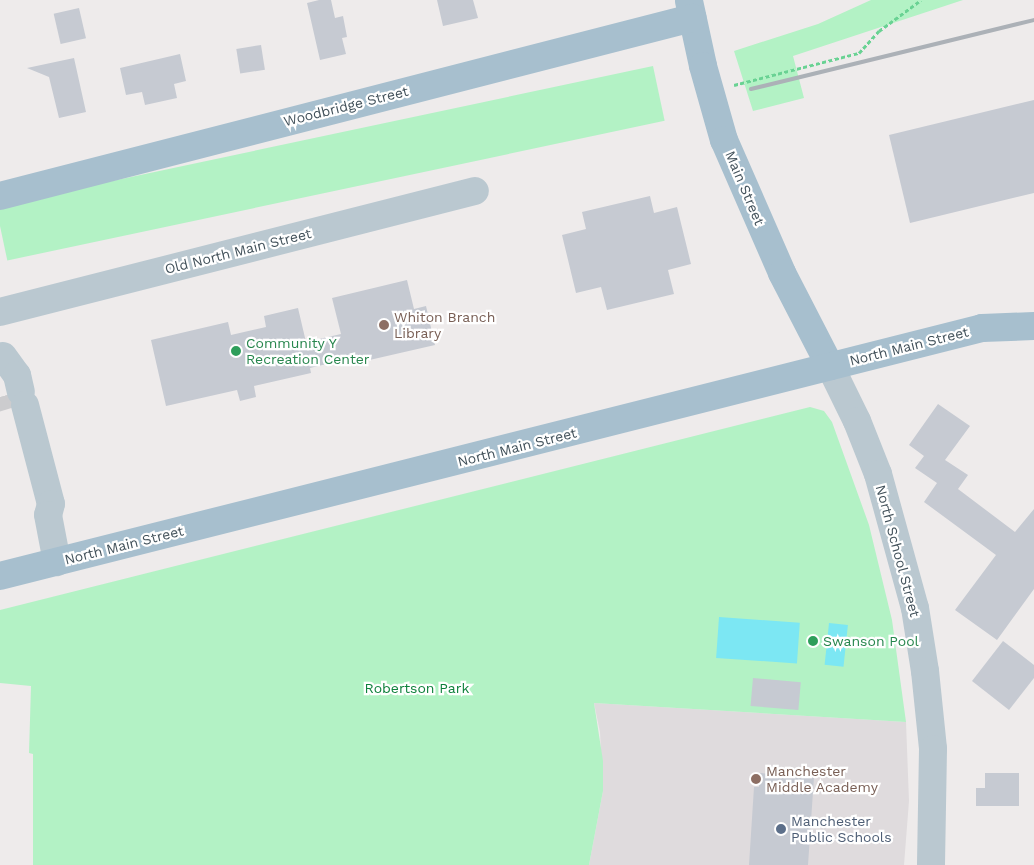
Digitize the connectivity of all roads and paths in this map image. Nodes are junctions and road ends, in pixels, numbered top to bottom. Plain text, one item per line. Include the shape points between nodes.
1 (921, 0) edge
2 (691, 9) edge
3 (737, 85) dead end
4 (476, 190) dead end
5 (0, 196) edge
6 (0, 312) edge
7 (1034, 326) edge
8 (830, 366) junction
9 (7, 383) tunnel mouth
10 (57, 562) junction
11 (0, 576) edge
12 (931, 865) edge

1 - 3 path via 879,30 859,54
2 - 5 main road, Woodbridge Street
2 - 8 main road, Main Street via 708,89 732,160 782,273
4 - 6 street, Old North Main Street
7 - 8 main road, North Main Street via 982,328
8 - 10 main road, North Main Street
8 - 12 street, North School Street via 875,466 915,608 924,662 932,750
9 - 10 street via 40,508 48,515
10 - 11 main road, North Main Street

